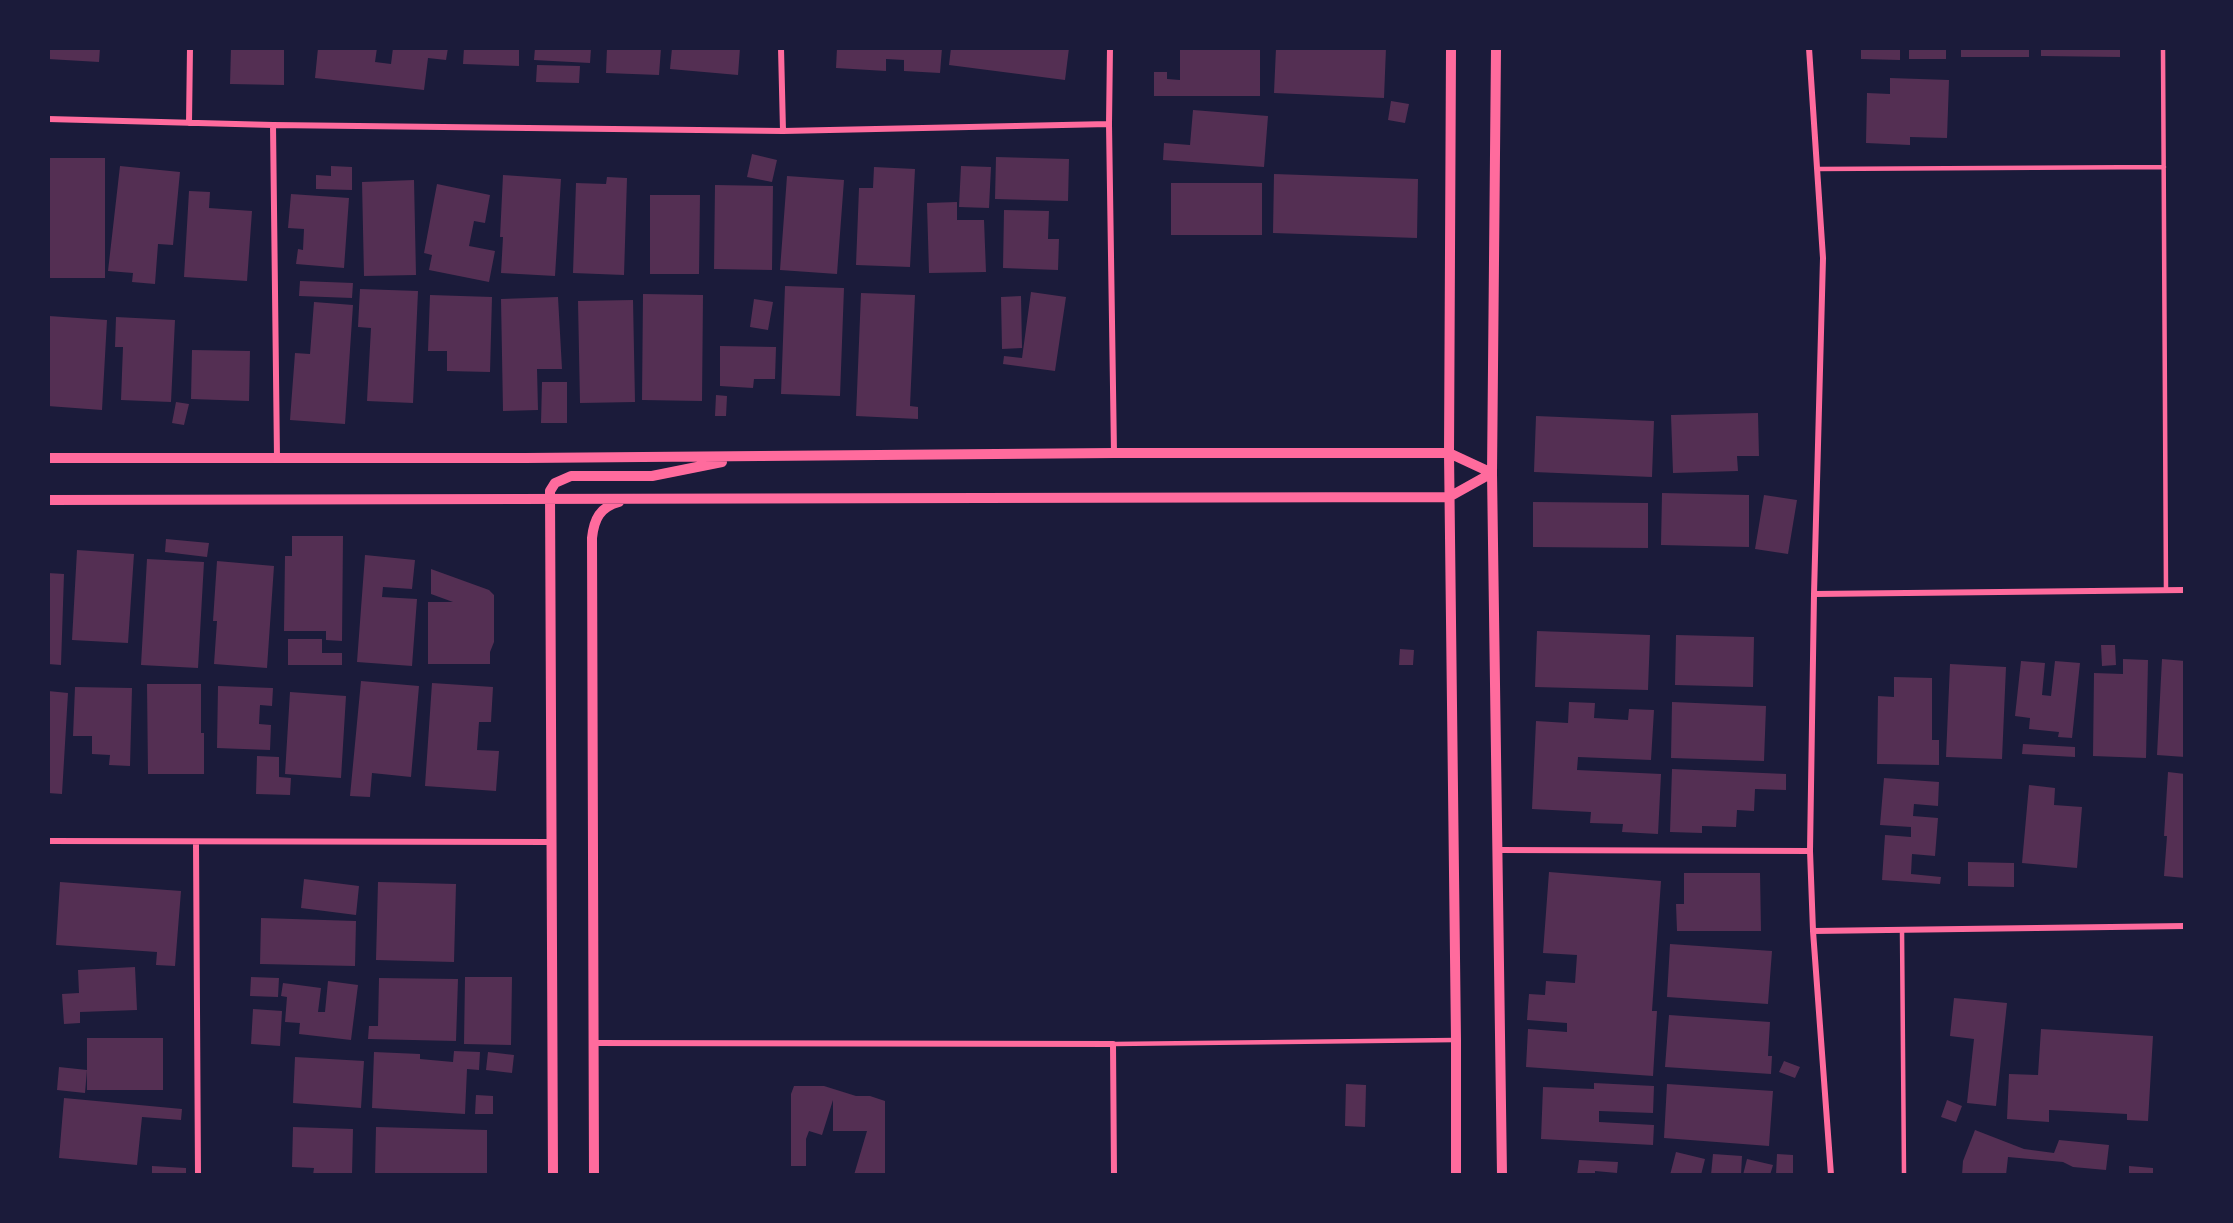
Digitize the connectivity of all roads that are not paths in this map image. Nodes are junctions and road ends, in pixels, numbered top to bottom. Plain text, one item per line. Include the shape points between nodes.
1 (190, 48) edge
2 (781, 48) edge
3 (1110, 48) edge
4 (1451, 48) edge
5 (1496, 48) edge
6 (1809, 48) edge
7 (2163, 48) edge
8 (48, 119) edge
9 (189, 123) junction
10 (1109, 124) junction
11 (273, 125) junction
12 (783, 131) junction
13 (2164, 167) junction
14 (1817, 169) junction
15 (1114, 453) junction
16 (1449, 453) junction
17 (747, 457) junction
18 (48, 458) edge
19 (277, 458) junction
20 (1492, 473) junction
21 (1449, 497) junction
22 (48, 500) edge
23 (549, 500) junction
24 (627, 500) junction
25 (2166, 590) junction
26 (2185, 590) edge
27 (1814, 594) junction
28 (48, 841) edge
29 (551, 842) junction
30 (196, 843) junction
31 (1498, 850) junction
32 (1810, 851) junction
33 (2185, 926) edge
34 (1902, 930) junction
35 (1814, 931) junction
36 (1456, 1040) junction
37 (594, 1043) junction
38 (1113, 1044) junction
39 (198, 1175) edge
40 (553, 1175) edge
41 (594, 1175) edge
42 (1114, 1175) edge
43 (1456, 1175) edge
44 (1502, 1175) edge
45 (1831, 1175) edge
46 (1905, 1175) edge

1 - 9 street
2 - 12 street
3 - 10 street
4 - 16 street
5 - 20 street
6 - 14 street
7 - 13 lane
8 - 9 street
9 - 11 street
10 - 12 street
10 - 15 street
11 - 12 street
11 - 19 street
13 - 14 lane
13 - 25 lane
14 - 27 street via 1823,258
15 - 16 street
15 - 17 street
16 - 20 street
16 - 21 street
17 - 19 street
17 - 23 street via 652,476 571,476 555,483
18 - 19 street
20 - 21 street
20 - 31 street
21 - 24 street
21 - 36 street
22 - 23 street
23 - 24 street
23 - 29 street
24 - 37 street via 603,509 592,538
25 - 26 street
25 - 27 street
27 - 32 street
28 - 30 street
29 - 30 street
29 - 40 street
30 - 39 street
31 - 32 street
31 - 44 street
32 - 35 street
33 - 34 street
34 - 35 street
34 - 46 lane
35 - 45 street
36 - 38 lane
36 - 43 street
37 - 38 street
37 - 41 street
38 - 42 street

